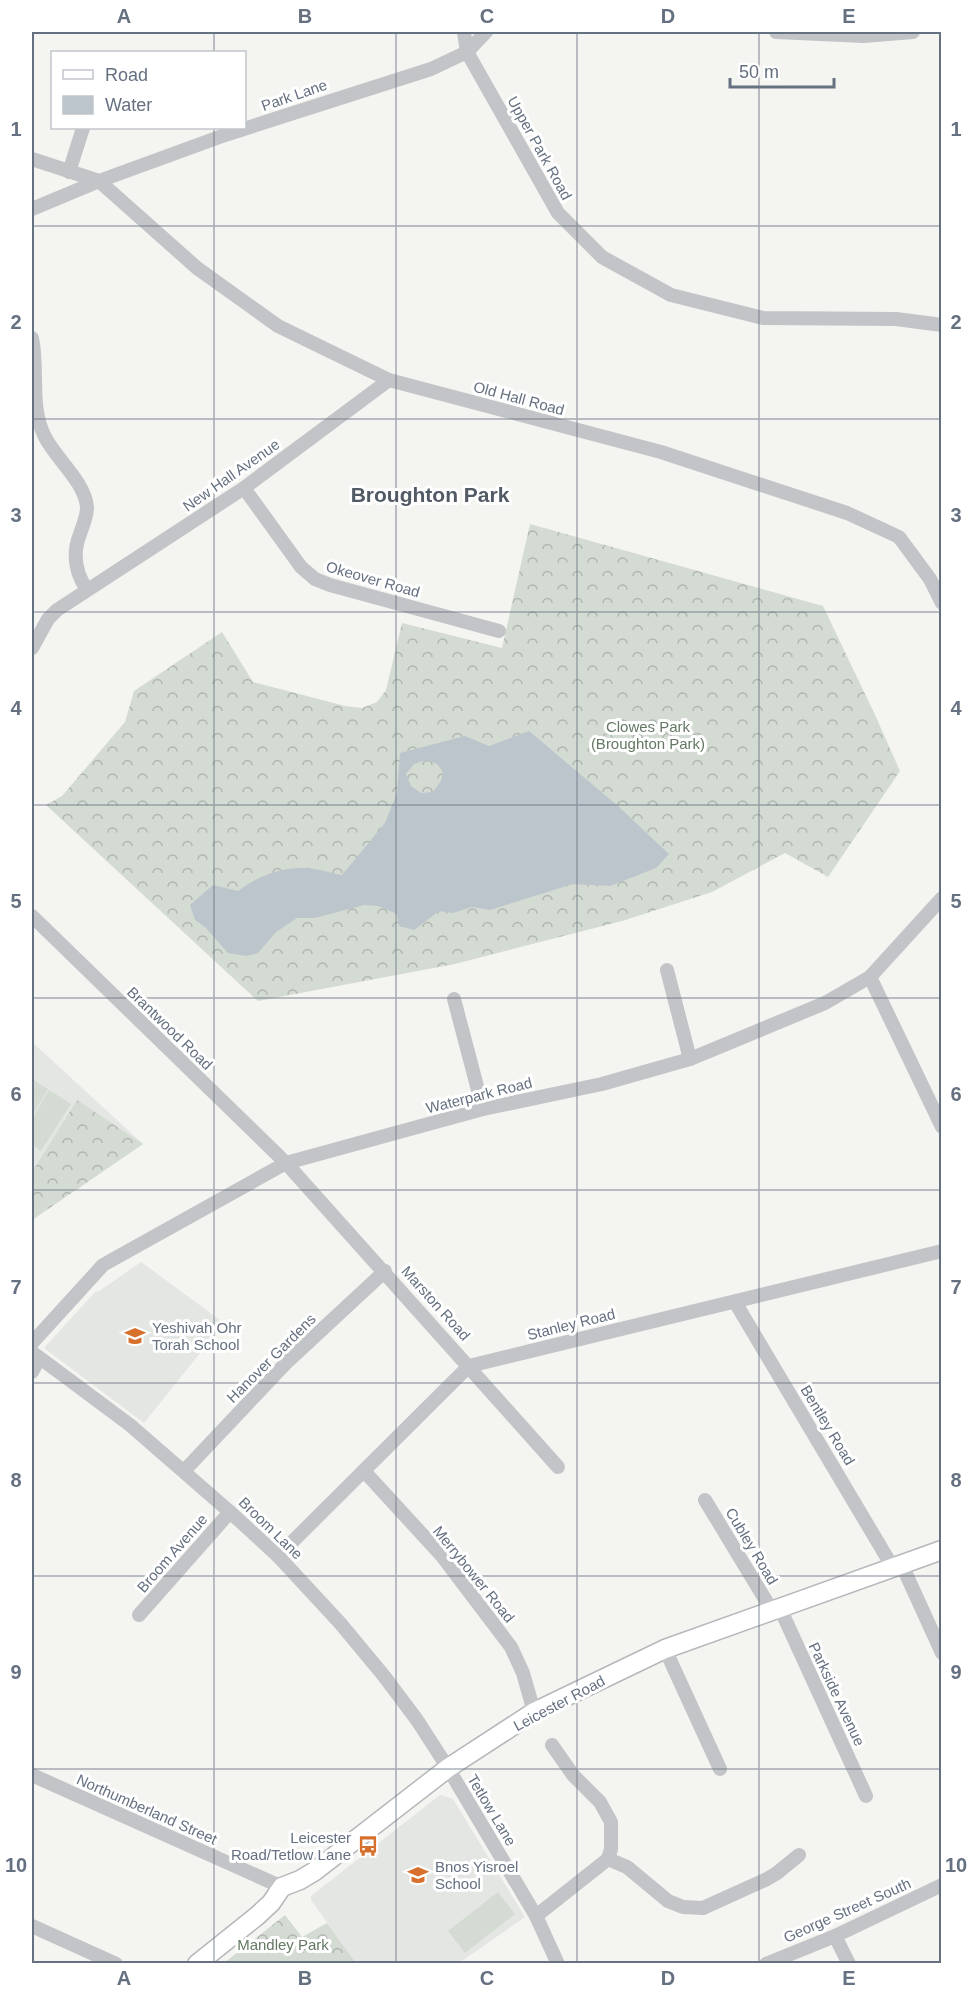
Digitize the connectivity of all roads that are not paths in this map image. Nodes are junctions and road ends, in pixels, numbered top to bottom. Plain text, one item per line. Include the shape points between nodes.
1 (464, 32) edge
2 (486, 32) edge
3 (776, 32) edge
4 (913, 32) edge
5 (819, 33) edge
6 (467, 52) junction
7 (246, 128) edge
8 (83, 129) edge
9 (244, 129) edge
10 (32, 159) edge
11 (69, 172) junction
12 (99, 182) junction
13 (32, 209) edge
14 (942, 325) edge
15 (32, 338) edge
16 (389, 380) junction
17 (244, 488) junction
18 (87, 590) junction
19 (942, 603) edge
20 (499, 631) dead end
21 (32, 648) edge
22 (942, 898) edge
23 (32, 916) edge
24 (668, 970) dead end
25 (870, 977) junction
26 (454, 999) dead end
27 (690, 1059) junction
28 (483, 1109) junction
29 (942, 1127) edge
30 (286, 1163) junction
31 (942, 1251) edge
32 (385, 1271) junction
33 (735, 1302) junction
34 (32, 1343) edge
35 (35, 1355) edge
36 (469, 1366) junction
37 (32, 1372) edge
38 (558, 1467) dead end
39 (184, 1471) junction
40 (364, 1472) junction
41 (705, 1500) dead end
42 (230, 1512) junction
43 (942, 1550) edge
44 (279, 1556) junction
45 (897, 1564) junction
46 (775, 1608) junction
47 (140, 1615) dead end
48 (665, 1648) junction
49 (942, 1653) edge
50 (534, 1712) junction
51 (552, 1745) dead end
52 (448, 1768) junction
53 (720, 1769) dead end
54 (32, 1775) edge
55 (866, 1796) dead end
56 (799, 1855) dead end
57 (608, 1859) junction
58 (942, 1885) edge
59 (282, 1887) junction
60 (536, 1916) junction
61 (32, 1926) edge
62 (835, 1936) junction
63 (117, 1964) edge
64 (197, 1964) edge
65 (558, 1964) edge
66 (766, 1964) edge
67 (849, 1964) edge

1 - 6 street, Upper Park Road
2 - 6 street
3 - 5 street
4 - 5 street via 864,36
6 - 7 street, Park Lane via 431,69
6 - 14 street, Upper Park Road via 558,213 602,256 671,295 763,318 896,319
8 - 11 street
9 - 12 street, Park Lane
10 - 11 street
11 - 12 street
12 - 13 street, Park Lane
12 - 16 street, Old Hall Road via 196,268 278,326
15 - 18 street via 37,412 44,436 81,489 87,508 75,564
16 - 17 street, New Hall Avenue
16 - 19 street, Old Hall Road via 661,452 847,513 899,537 930,579
17 - 18 street, New Hall Avenue
17 - 20 street, Okeover Road via 301,567 315,579
18 - 21 street, New Hall Avenue via 57,610
22 - 25 street, Waterpark Road
23 - 30 street, Brantwood Road
24 - 27 street
25 - 27 street, Waterpark Road via 825,1003
25 - 29 street
26 - 28 street
27 - 28 street, Waterpark Road via 602,1084
28 - 30 street, Waterpark Road
30 - 32 street, Marston Road
30 - 34 street, Waterpark Road via 103,1265
31 - 33 street, Stanley Road
32 - 36 street, Marston Road
32 - 39 street, Hanover Gardens via 287,1362
33 - 36 street, Stanley Road
33 - 45 street, Bentley Road
35 - 37 street
35 - 39 street, Broom Lane via 130,1425
36 - 38 street, Marston Road
36 - 40 street
39 - 42 street, Broom Lane
40 - 44 street
40 - 50 street, Merrybower Road via 442,1556 511,1647
41 - 46 street, Cubley Road
42 - 44 street, Broom Lane
42 - 47 street, Broom Avenue
43 - 45 main road, Leicester Road
44 - 52 street, Broom Lane via 384,1676
45 - 46 main road, Leicester Road
45 - 49 street, Bentley Road
46 - 48 main road, Leicester Road
46 - 55 street, Parkside Avenue
48 - 50 main road, Leicester Road
48 - 53 street
50 - 52 main road, Leicester Road
51 - 57 street via 573,1775 600,1802 611,1822
52 - 59 main road, Leicester Road via 315,1871
52 - 60 street, Tetlow Lane
54 - 59 street, Northumberland Street
56 - 57 street via 768,1879 703,1908 668,1901 627,1867
57 - 60 street
58 - 62 street, George Street South
59 - 64 main road, Leicester Road via 272,1903
60 - 65 street, Tetlow Lane
61 - 63 street
62 - 66 street, George Street South
62 - 67 street

